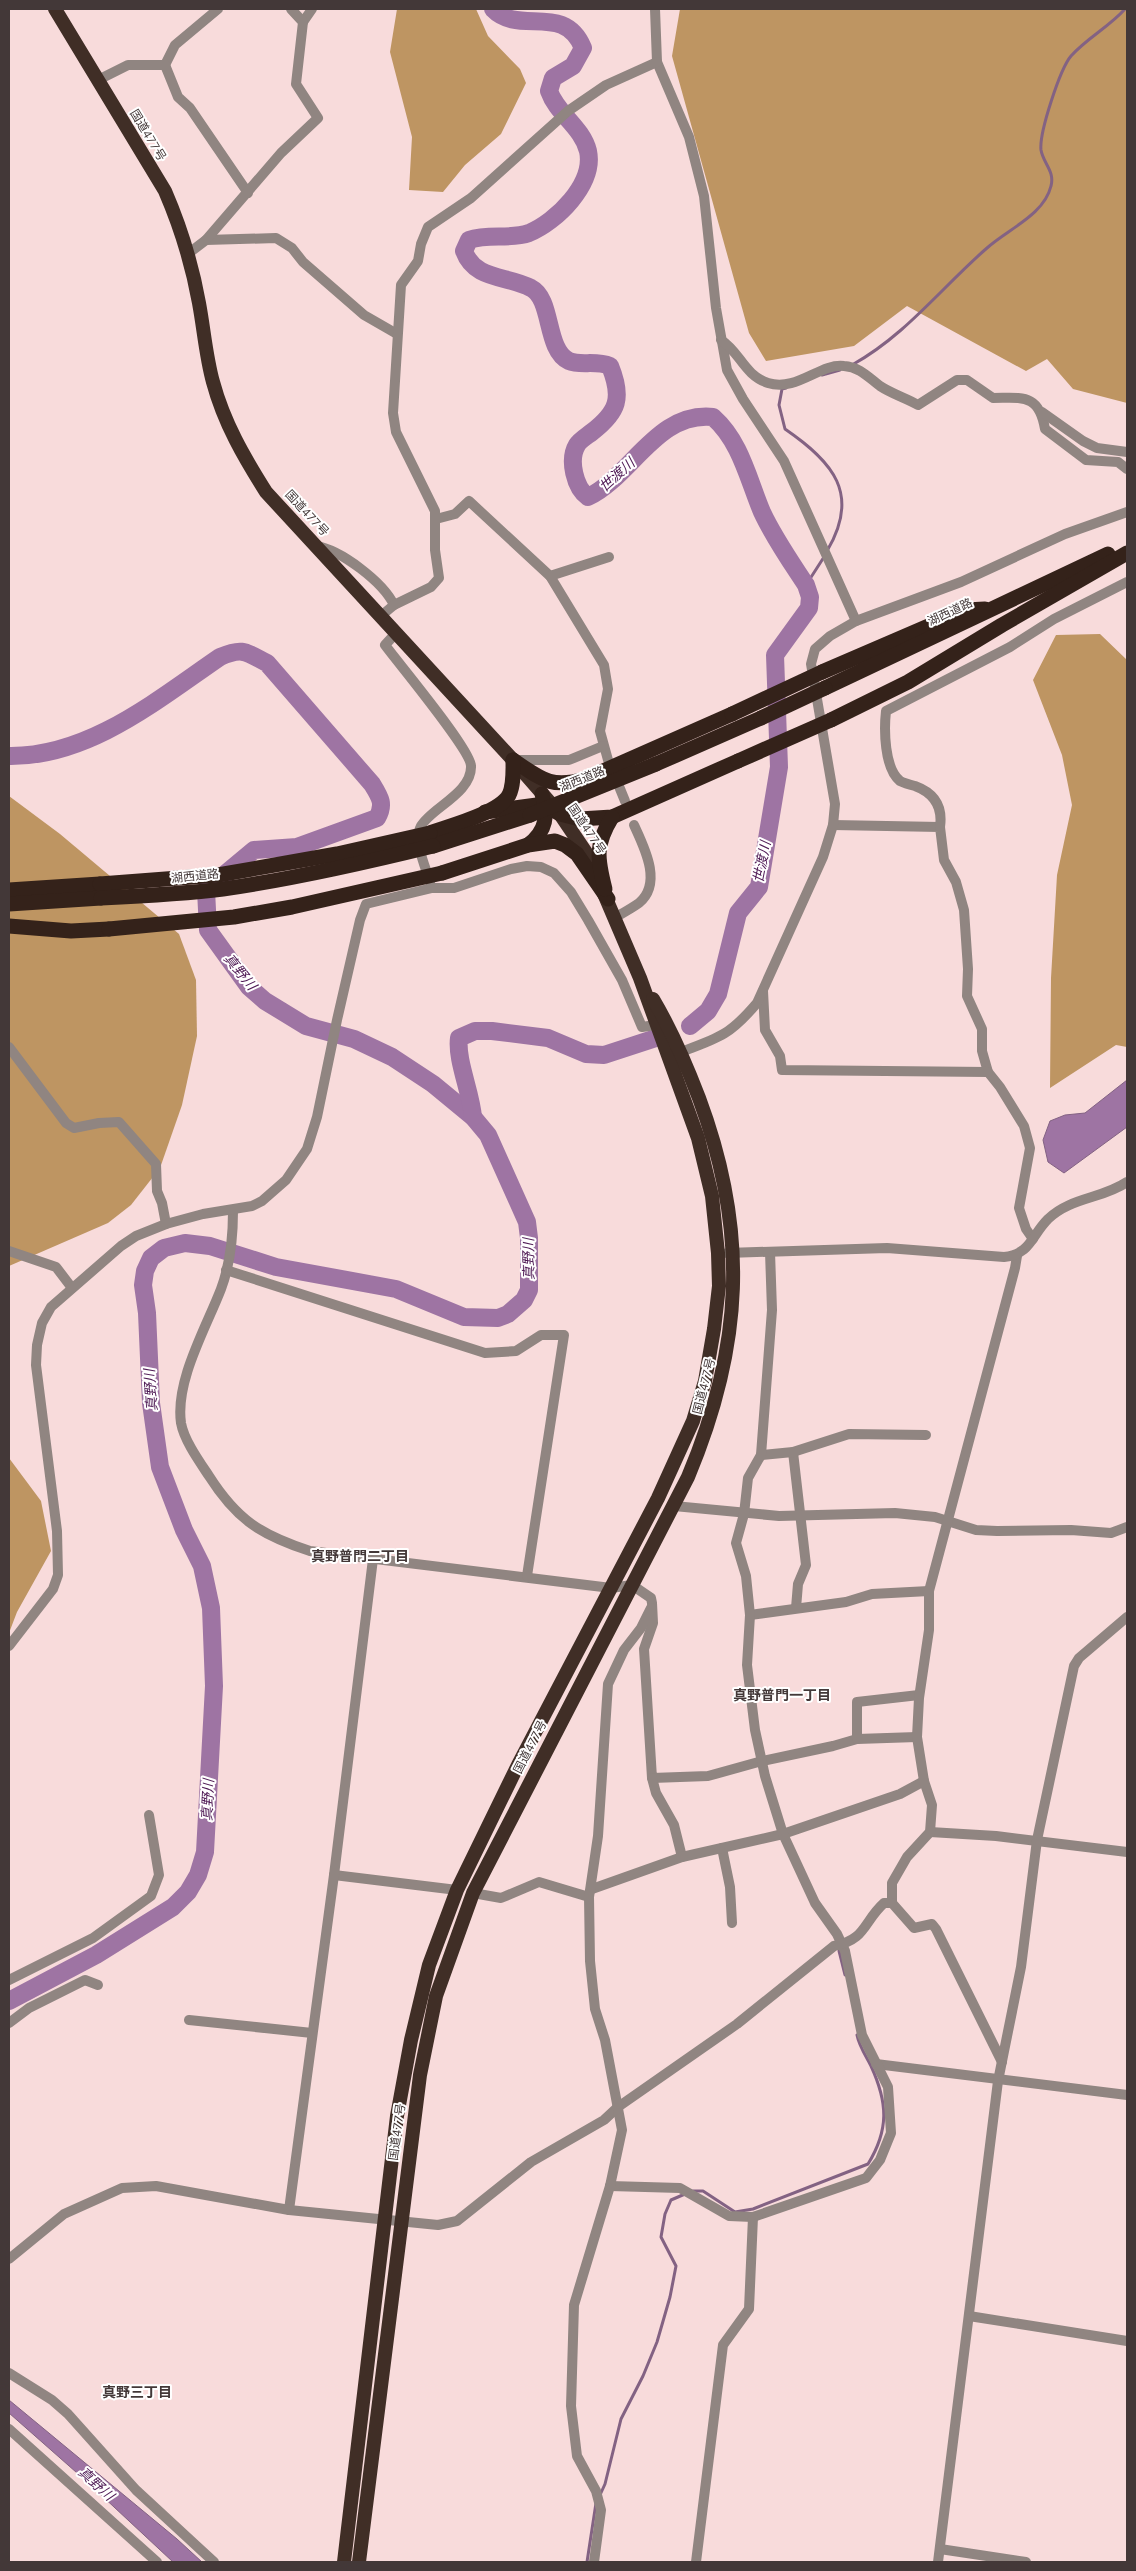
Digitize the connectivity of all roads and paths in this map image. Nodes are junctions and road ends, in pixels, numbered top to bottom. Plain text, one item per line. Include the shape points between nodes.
1 (55, 9) edge
2 (218, 9) edge
3 (291, 9) edge
4 (312, 9) edge
5 (655, 9) edge
6 (303, 22) junction
7 (657, 62) junction
8 (165, 65) junction
9 (98, 80) junction
10 (248, 193) junction
11 (206, 240) junction
12 (189, 253) junction
13 (398, 334) junction
14 (720, 340) junction
15 (1042, 412) junction
16 (1127, 452) edge
17 (1127, 469) edge
18 (1127, 512) edge
19 (436, 519) junction
20 (1127, 545) edge
21 (316, 546) junction
22 (1127, 553) edge
23 (609, 557) dead end
24 (550, 576) junction
25 (1127, 582) edge
26 (394, 605) junction
27 (991, 609) junction
28 (382, 615) junction
29 (856, 622) junction
30 (397, 632) junction
31 (603, 746) junction
32 (513, 760) junction
33 (608, 760) dead end
34 (614, 774) dead end
35 (585, 779) junction
36 (544, 800) junction
37 (625, 801) dead end
38 (485, 812) junction
39 (560, 814) junction
40 (612, 817) junction
41 (634, 825) dead end
42 (833, 825) junction
43 (940, 827) junction
44 (431, 840) junction
45 (528, 845) junction
46 (432, 888) junction
47 (9, 890) edge
48 (101, 891) junction
49 (608, 899) junction
50 (9, 904) edge
51 (616, 917) junction
52 (9, 926) edge
53 (763, 991) junction
54 (662, 1024) junction
55 (9, 1047) edge
56 (681, 1052) junction
57 (988, 1072) junction
58 (1127, 1182) edge
59 (233, 1211) junction
60 (166, 1224) junction
61 (1033, 1239) junction
62 (9, 1251) edge
63 (734, 1252) junction
64 (770, 1252) junction
65 (718, 1253) junction
66 (1017, 1256) junction
67 (226, 1268) junction
68 (72, 1288) junction
69 (926, 1435) dead end
70 (793, 1452) junction
71 (761, 1455) junction
72 (674, 1506) junction
73 (744, 1514) junction
74 (798, 1516) junction
75 (949, 1521) junction
76 (1127, 1527) edge
77 (373, 1559) junction
78 (527, 1576) junction
79 (632, 1585) junction
80 (611, 1588) junction
81 (929, 1591) junction
82 (651, 1608) junction
83 (796, 1608) junction
84 (750, 1615) junction
85 (1127, 1616) edge
86 (9, 1646) edge
87 (919, 1695) junction
88 (917, 1737) junction
89 (856, 1739) junction
90 (762, 1761) junction
91 (652, 1778) junction
92 (924, 1781) junction
93 (149, 1814) dead end
94 (930, 1832) junction
95 (783, 1834) junction
96 (1037, 1840) junction
97 (722, 1848) junction
98 (1127, 1852) edge
99 (682, 1857) junction
100 (334, 1875) junction
101 (457, 1890) junction
102 (473, 1893) junction
103 (590, 1893) junction
104 (892, 1903) junction
105 (732, 1923) dead end
106 (842, 1944) junction
107 (9, 1980) edge
108 (98, 1985) dead end
109 (189, 2020) dead end
110 (9, 2022) edge
111 (312, 2034) junction
112 (1002, 2062) junction
113 (876, 2064) junction
114 (998, 2080) junction
115 (1127, 2095) edge
116 (618, 2107) junction
117 (610, 2186) junction
118 (289, 2210) junction
119 (754, 2217) junction
120 (385, 2220) junction
121 (400, 2221) junction
122 (9, 2259) edge
123 (969, 2316) junction
124 (1127, 2341) edge
125 (9, 2373) edge
126 (9, 2429) edge
127 (940, 2549) junction
128 (157, 2562) edge
129 (214, 2562) edge
130 (344, 2562) edge
131 (359, 2562) edge
132 (594, 2562) edge
133 (696, 2562) edge
134 (938, 2562) edge
135 (1026, 2562) edge

1 - 9 highway, 国道477号
2 - 8 street via 175,45
3 - 6 street
4 - 6 street
5 - 7 street
6 - 10 street via 296,84 318,118 281,153
7 - 13 street via 606,84 568,111 471,198 428,226 418,261 401,285
7 - 14 street via 689,137 699,170
8 - 9 street via 128,65
8 - 10 street via 178,97 190,108
9 - 12 highway, 国道477号 via 165,191
10 - 11 street
11 - 12 street
11 - 13 street via 276,238 292,248 303,262 364,315
12 - 21 highway, 国道477号 via 213,382 239,450 266,492
13 - 19 street via 392,413 396,432
14 - 15 street via 729,345 752,375 768,383 787,384 831,367 844,366 862,371 881,386 918,404 957,380 967,380 993,398 1020,397
14 - 29 street via 727,370 784,461
15 - 16 street via 1097,448
15 - 17 street via 1045,429 1072,452 1086,460 1118,462
18 - 29 street via 1065,534 961,582
19 - 24 street via 454,514 469,501
19 - 26 street via 435,550 439,578 431,588
20 - 27 highway, 湖西道路
21 - 26 street via 330,548 362,571 390,596
21 - 28 highway, 国道477号
22 - 40 highway, bridge via 908,682 831,720
23 - 24 street
24 - 31 street via 604,665 608,689 600,732
25 - 43 street via 886,711 884,734 894,772 900,781 928,790 937,801
26 - 28 street
27 - 35 highway, bridge via 966,610
27 - 44 highway, 湖西道路, bridge via 656,764 530,815
28 - 30 highway, 国道477号
29 - 42 street via 830,636 815,650 811,664 832,780
30 - 32 highway, 国道477号
30 - 46 street via 385,645 461,744 471,764 464,786 421,826 419,839
31 - 32 street via 569,760
31 - 33 street
32 - 35 highway via 551,783 566,784
32 - 36 highway, 国道477号
32 - 38 highway via 509,794
34 - 37 street
35 - 39 highway via 568,794
36 - 38 highway
36 - 39 highway
36 - 45 highway via 544,828
38 - 44 highway
39 - 40 highway via 580,818
39 - 49 highway, 国道477号 via 587,854
40 - 49 highway via 598,845 598,859
41 - 51 street via 650,867 649,886 640,902
42 - 43 street
42 - 53 street via 823,857
43 - 57 street via 944,860 956,882 964,910 967,996 982,1029 982,1051
44 - 48 highway, bridge
45 - 49 highway via 555,841 573,850
45 - 52 highway, bridge via 442,873 292,907 109,929 71,931
46 - 54 street via 454,888 527,866 541,867 554,873 571,892 588,920 622,980 642,1027
46 - 59 street via 366,904 307,1149 286,1180 274,1191 252,1206
47 - 48 highway
48 - 50 highway
49 - 51 highway, 国道477号
51 - 54 highway, 国道477号
53 - 56 street via 741,1022 722,1037
53 - 57 street via 765,1030 780,1056 782,1070
54 - 56 highway, 国道477号
54 - 65 highway, 国道477号 via 702,1155 712,1196
55 - 60 street via 66,1123 74,1128 119,1122 126,1128 156,1164 157,1191
56 - 63 highway, 国道477号 via 717,1152
57 - 61 street via 1024,1126 1030,1148 1019,1208
58 - 61 street via 1111,1192 1071,1203 1048,1219
59 - 60 street via 203,1214
59 - 67 street via 233,1235
60 - 68 street via 121,1246
61 - 66 street
62 - 68 street via 56,1267
63 - 64 street
63 - 65 street
63 - 72 highway, 国道477号 via 732,1322 721,1382 710,1424
64 - 66 street via 879,1248 1004,1258
64 - 71 street via 772,1310
65 - 80 highway, 国道477号 via 716,1320 695,1413 658,1498
66 - 75 street
67 - 77 street via 222,1287 183,1384 181,1425 193,1449 223,1498 243,1518 276,1540 310,1550
67 - 78 street via 485,1353 516,1351 541,1335 564,1335
68 - 86 street via 50,1307 42,1323 36,1365 57,1531 58,1575 52,1590
69 - 70 street via 849,1434
70 - 71 street
70 - 74 street
71 - 73 street via 748,1478
72 - 73 street
72 - 79 highway, 国道477号
73 - 74 street
73 - 84 street via 736,1543 746,1576
74 - 75 street via 894,1513 935,1516
74 - 83 street via 806,1565 798,1584
75 - 76 street via 976,1530 997,1531 1063,1529 1111,1533
75 - 81 street
77 - 78 street
77 - 100 street
78 - 80 street
79 - 80 street
79 - 82 street via 651,1598
79 - 102 highway, 国道477号
80 - 101 highway, 国道477号
81 - 83 street via 872,1594 846,1602
81 - 87 street via 928,1630
82 - 91 street via 653,1623 644,1649
82 - 103 street via 624,1650 608,1684 598,1836
83 - 84 street
84 - 90 street via 747,1665
85 - 96 street via 1074,1666
87 - 88 street
87 - 89 street via 857,1702
88 - 89 street
88 - 92 street
89 - 90 street
90 - 91 street via 708,1776
90 - 95 street
91 - 99 street via 656,1793 674,1825
92 - 94 street via 932,1805
92 - 95 street via 900,1794
93 - 107 street via 159,1874 151,1896 93,1938
94 - 96 street
94 - 104 street via 907,1857 892,1883
95 - 97 street
95 - 106 street via 815,1903
96 - 98 street
96 - 112 street via 1021,1967
97 - 99 street
97 - 105 street via 730,1887
99 - 103 street
100 - 101 street
100 - 111 street
101 - 120 highway, 国道477号 via 429,1965 410,2040
102 - 103 street via 501,1898 539,1882
102 - 121 highway, 国道477号 via 446,1965 429,2025
103 - 116 street via 590,1960 595,2009 605,2040
104 - 106 street via 884,1903 856,1938
104 - 112 street via 914,1928 932,1924 936,1929
106 - 113 street via 862,2035
106 - 116 street via 834,1946 737,2024
108 - 110 street via 85,1980 29,2008
109 - 111 street
111 - 118 street
112 - 114 street
113 - 114 street
113 - 119 street via 888,2087 891,2133 880,2160 866,2178
114 - 115 street
114 - 123 street
116 - 117 street via 622,2130
116 - 121 street via 604,2120 531,2162 457,2221 438,2225
117 - 119 street via 680,2188 729,2216
117 - 132 street via 574,2305 571,2406 577,2456 596,2491 600,2510
118 - 120 street
118 - 122 street via 156,2186 122,2188 64,2214
119 - 133 street via 749,2309 723,2346
120 - 121 street
120 - 130 highway, 国道477号
121 - 131 highway, 国道477号
123 - 124 street
123 - 127 street
125 - 129 street via 68,2414 136,2490
126 - 128 street
127 - 134 street
127 - 135 street

